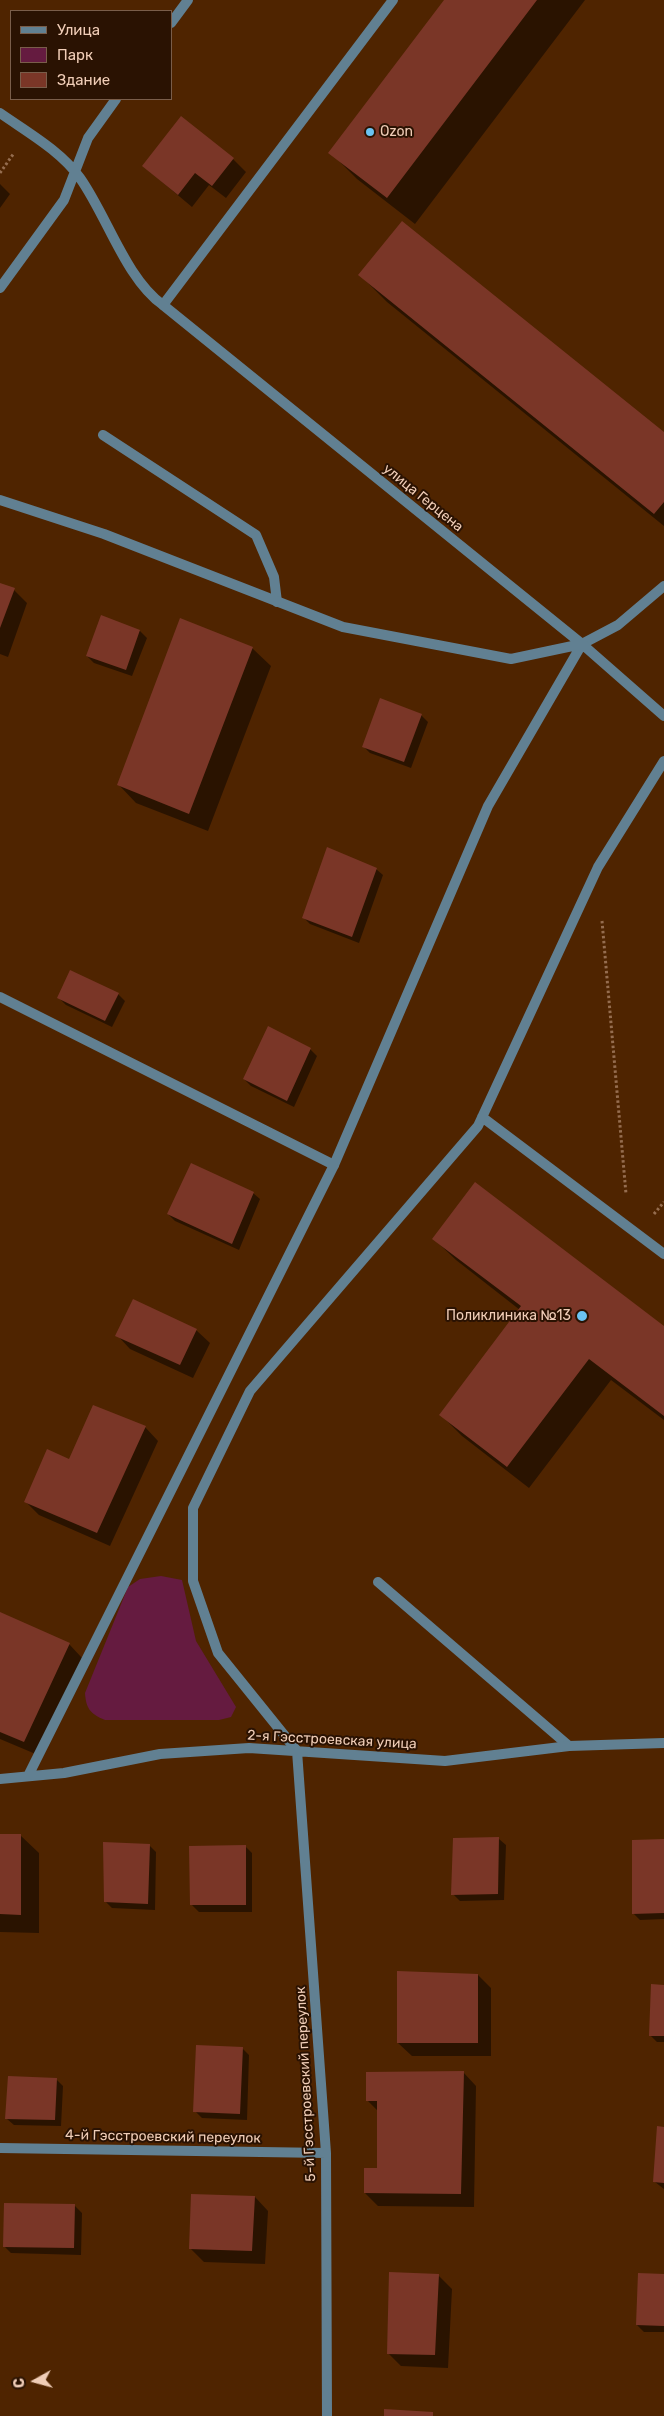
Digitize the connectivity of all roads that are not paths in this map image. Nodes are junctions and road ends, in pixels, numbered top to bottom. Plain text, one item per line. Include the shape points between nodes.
1 (188, 0) edge
2 (394, 0) edge
3 (172, 22) edge
4 (115, 100) edge
5 (0, 113) edge
6 (75, 172) junction
7 (0, 288) edge
8 (162, 306) junction
9 (103, 435) dead end
10 (0, 500) edge
11 (664, 586) edge
12 (277, 602) junction
13 (582, 644) junction
14 (664, 716) edge
15 (664, 761) edge
16 (0, 997) edge
17 (482, 1117) junction
18 (334, 1165) junction
19 (664, 1254) edge
20 (378, 1582) dead end
21 (664, 1743) edge
22 (569, 1746) junction
23 (297, 1751) junction
24 (28, 1776) junction
25 (0, 1779) edge
26 (0, 2148) edge
27 (326, 2153) junction
28 (327, 2416) edge

1 - 3 street
2 - 8 street
4 - 6 street via 88,138
5 - 6 street, улица Герцена via 61,157
6 - 7 street via 64,200
6 - 8 street, улица Герцена via 145,291
8 - 13 street, улица Герцена
9 - 12 street via 256,535 274,577
10 - 12 street via 104,534
11 - 13 street via 618,625
12 - 13 street via 343,628 511,659
13 - 14 street, улица Герцена
13 - 18 street via 488,806
15 - 17 street via 598,866
16 - 18 street
17 - 19 street
17 - 23 street via 430,1183 250,1391 193,1508 193,1581 218,1653
18 - 24 street
20 - 22 street
21 - 22 street, 2-я Гэсстроевская улица
22 - 23 street, 2-я Гэсстроевская улица via 445,1761
23 - 24 street, 2-я Гэсстроевская улица via 249,1748 160,1754 64,1773
23 - 27 street, 5-й Гэсстроевский переулок
24 - 25 street, 2-я Гэсстроевская улица
26 - 27 street, 4-й Гэсстроевский переулок
27 - 28 street, 5-й Гэсстроевский переулок

